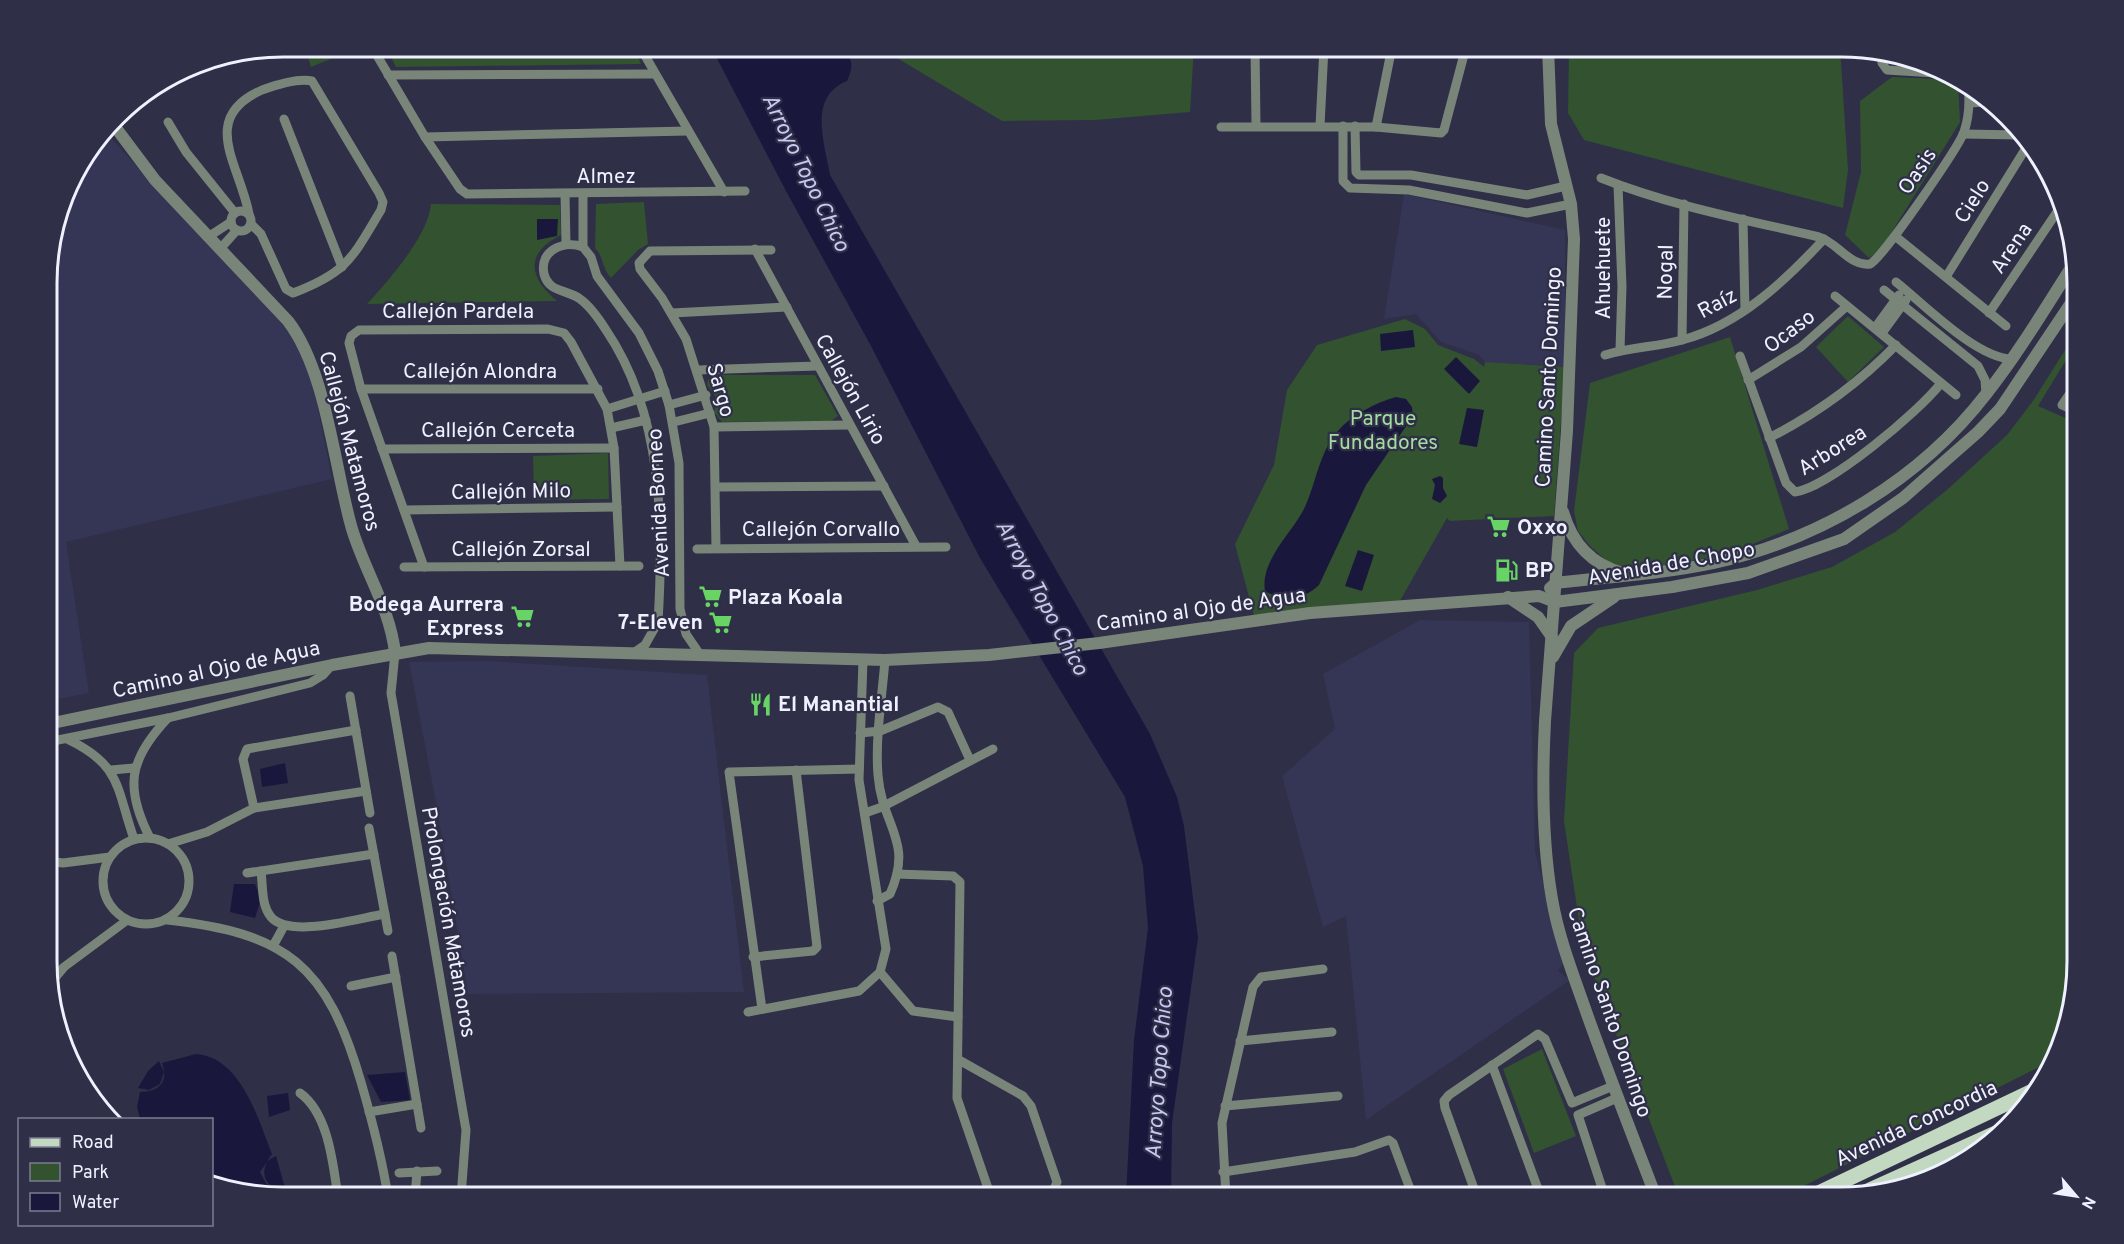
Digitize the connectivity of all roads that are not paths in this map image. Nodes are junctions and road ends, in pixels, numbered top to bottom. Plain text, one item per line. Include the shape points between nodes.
1 (378, 57) edge
2 (646, 57) edge
3 (1255, 57) edge
4 (1323, 57) edge
5 (1390, 57) edge
6 (1463, 57) edge
7 (1548, 57) edge
8 (1882, 61) edge
9 (1921, 72) edge
10 (655, 74) junction
11 (388, 75) junction
12 (1969, 97) edge
13 (1970, 103) junction
14 (1977, 103) edge
15 (284, 119) dead end
16 (168, 122) dead end
17 (1256, 125) junction
18 (1320, 126) junction
19 (1343, 126) junction
20 (1355, 126) junction
21 (1221, 127) dead end
22 (1376, 127) junction
23 (117, 130) edge
24 (688, 131) junction
25 (1963, 134) junction
26 (2012, 135) edge
27 (425, 136) junction
28 (2024, 151) edge
29 (1601, 178) dead end
30 (1618, 185) junction
31 (1566, 186) junction
32 (745, 191) dead end
33 (724, 192) junction
34 (566, 194) junction
35 (583, 195) junction
36 (1570, 204) junction
37 (1684, 204) junction
38 (249, 214) junction
39 (2056, 214) edge
40 (1743, 219) junction
41 (234, 221) junction
42 (251, 224) junction
43 (1895, 236) junction
44 (208, 237) junction
45 (1824, 239) junction
46 (566, 244) junction
47 (583, 247) junction
48 (220, 249) junction
49 (755, 249) junction
50 (771, 250) dead end
51 (342, 267) junction
52 (2067, 275) edge
53 (1946, 277) junction
54 (2059, 288) junction
55 (1884, 290) dead end
56 (2067, 292) edge
57 (1835, 296) dead end
58 (1899, 302) junction
59 (1847, 306) junction
60 (787, 307) junction
61 (2067, 309) edge
62 (1745, 310) junction
63 (672, 313) junction
64 (1989, 313) junction
65 (2006, 326) dead end
66 (1879, 331) junction
67 (1682, 340) junction
68 (1896, 345) junction
69 (1620, 350) junction
70 (1605, 355) dead end
71 (1740, 356) dead end
72 (2012, 360) junction
73 (818, 366) junction
74 (698, 370) junction
75 (1748, 380) junction
76 (1941, 383) junction
77 (361, 389) junction
78 (598, 389) junction
79 (665, 391) junction
80 (705, 395) junction
81 (1956, 395) dead end
82 (1986, 395) junction
83 (639, 398) junction
84 (669, 405) junction
85 (607, 409) junction
86 (710, 413) junction
87 (646, 420) junction
88 (674, 422) junction
89 (850, 425) junction
90 (714, 427) junction
91 (611, 428) junction
92 (1769, 438) junction
93 (614, 448) junction
94 (382, 449) junction
95 (884, 486) junction
96 (717, 487) junction
97 (1561, 502) junction
98 (617, 507) junction
99 (404, 510) junction
100 (916, 546) junction
101 (716, 548) junction
102 (946, 548) dead end
103 (697, 549) dead end
104 (620, 566) junction
105 (639, 566) dead end
106 (404, 567) dead end
107 (424, 567) junction
108 (1630, 575) junction
109 (1556, 583) junction
110 (1620, 593) junction
111 (1539, 596) junction
112 (1508, 597) junction
113 (1555, 602) junction
114 (659, 608) junction
115 (680, 609) junction
116 (1552, 637) junction
117 (395, 653) junction
118 (631, 655) junction
119 (701, 656) junction
120 (862, 660) junction
121 (885, 660) junction
122 (332, 664) junction
123 (1549, 666) junction
124 (350, 696) dead end
125 (168, 718) junction
126 (57, 722) edge
127 (356, 730) junction
128 (880, 731) junction
129 (860, 733) junction
130 (67, 739) junction
131 (57, 741) edge
132 (993, 749) dead end
133 (970, 760) junction
134 (134, 768) junction
135 (859, 769) junction
136 (111, 770) junction
137 (796, 770) junction
138 (366, 791) junction
139 (882, 807) junction
140 (254, 808) junction
141 (370, 813) dead end
142 (865, 813) junction
143 (369, 828) dead end
144 (150, 838) junction
145 (134, 839) junction
146 (168, 844) junction
147 (374, 854) junction
148 (110, 857) junction
149 (57, 862) edge
150 (261, 871) junction
151 (247, 873) dead end
152 (897, 874) junction
153 (877, 901) junction
154 (385, 914) junction
155 (167, 920) junction
156 (126, 921) junction
157 (284, 926) junction
158 (388, 931) dead end
159 (273, 946) junction
160 (392, 956) dead end
161 (753, 957) junction
162 (1323, 969) dead end
163 (880, 972) junction
164 (57, 974) edge
165 (396, 977) junction
166 (351, 986) dead end
167 (762, 1009) junction
168 (748, 1012) dead end
169 (958, 1017) junction
170 (1332, 1032) dead end
171 (1240, 1041) junction
172 (958, 1060) junction
173 (1492, 1065) junction
174 (1615, 1092) junction
175 (300, 1093) dead end
176 (1338, 1095) dead end
177 (2022, 1096) edge
178 (417, 1104) junction
179 (1225, 1106) junction
180 (369, 1112) junction
181 (421, 1128) dead end
182 (1977, 1141) edge
183 (417, 1171) junction
184 (437, 1171) dead end
185 (1222, 1172) junction
186 (399, 1173) dead end
187 (1885, 1183) edge
188 (336, 1187) edge
189 (386, 1187) edge
190 (416, 1187) edge
191 (462, 1187) edge
192 (987, 1187) edge
193 (1055, 1187) edge
194 (1224, 1187) edge
195 (1409, 1187) edge
196 (1474, 1187) edge
197 (1537, 1187) edge
198 (1602, 1187) edge
199 (1652, 1187) edge
200 (1831, 1187) edge

1 - 11 street
2 - 10 street
3 - 17 street
4 - 18 street
5 - 22 street
6 - 22 street via 1441,133
7 - 31 street, Camino Santo Domingo via 1551,124
8 - 9 street via 1887,70
10 - 11 street
10 - 24 street
11 - 27 street
12 - 13 street, Oasis
13 - 14 street
13 - 25 street, Oasis
15 - 51 street
16 - 41 street
17 - 18 street
17 - 21 street
18 - 19 street
19 - 20 street
19 - 36 street via 1343,181 1350,188 1409,190 1527,213
20 - 22 street
20 - 31 street via 1359,175 1411,175 1527,195
23 - 44 street, Callejón Matamoros via 146,169
24 - 27 street
24 - 33 street
25 - 26 street
25 - 43 street, Oasis
27 - 34 street, Almez via 467,194
28 - 53 street, Cielo
29 - 30 street
30 - 37 street
30 - 69 street, Ahuehuete via 1622,233
31 - 36 street, Camino Santo Domingo
32 - 33 street, Almez
33 - 35 street, Almez
34 - 35 street, Almez
34 - 46 street
35 - 47 street
36 - 97 street, Camino Santo Domingo via 1574,239
37 - 40 street
37 - 67 street, Nogal
38 - 41 street via 242,211
38 - 42 street
38 - 51 street via 227,142 229,116 244,100 262,90 312,81 383,202 357,251
39 - 64 street, Arena
40 - 45 street
40 - 62 street
41 - 42 street via 245,230
41 - 44 street
41 - 48 street
42 - 51 street via 261,234 291,293 324,282
43 - 45 street, Oasis via 1870,264 1861,264
43 - 53 street
44 - 48 street, Callejón Matamoros
45 - 62 street, Raíz via 1779,285
46 - 47 street
46 - 83 street, Avenida Borneo via 553,249 545,259 546,278 552,287 583,300 594,314 622,356
47 - 79 street, Avenida Borneo via 597,276 639,333
48 - 117 street, Callejón Matamoros via 288,321 307,351 352,528 390,622
49 - 50 street
49 - 60 street, Callejón Lirio
49 - 63 street, Sargo via 650,251 641,259 640,269
52 - 54 street, Avenida de Chopo
53 - 64 street
54 - 56 street
54 - 72 street, Avenida de Chopo
55 - 58 street
57 - 59 street
58 - 66 street
58 - 72 street via 1904,288 1979,349 1996,358
58 - 82 street via 1978,366
59 - 66 street
59 - 75 street, Ocaso via 1801,347
60 - 63 street
60 - 73 street, Callejón Lirio
61 - 110 street, Avenida de Chopo via 2000,409 1978,432 1903,498 1844,539 1748,573
62 - 67 street, Raíz
63 - 74 street, Sargo
64 - 65 street
66 - 68 street
67 - 69 street, Raíz
68 - 76 street
68 - 92 street via 1838,398
69 - 70 street, Raíz
71 - 75 street, Arborea
72 - 82 street, Avenida de Chopo
73 - 74 street
73 - 89 street, Callejón Lirio
74 - 80 street, Sargo
75 - 92 street, Arborea
76 - 81 street
76 - 92 street, Arborea via 1880,441 1801,491 1792,490 1786,483
77 - 78 street, Callejón Alondra
77 - 78 street, Callejón Pardela via 349,343 360,330 537,329 554,330 567,337
77 - 94 street, Callejón Pardela
78 - 85 street, Callejón Pardela
79 - 83 street
79 - 84 street, Avenida Borneo
80 - 84 street
80 - 86 street, Sargo
82 - 108 street, Avenida de Chopo via 1947,438 1904,475 1834,520 1741,556
83 - 85 street
83 - 87 street, Avenida Borneo
84 - 88 street, Avenida Borneo
85 - 91 street, Callejón Pardela
86 - 88 street
86 - 90 street, Sargo
87 - 91 street
87 - 114 street, Avenida Borneo via 655,458
88 - 115 street, Avenida Borneo via 679,475
89 - 90 street
89 - 95 street, Callejón Lirio
90 - 96 street, Sargo
91 - 93 street, Callejón Pardela
93 - 94 street, Callejón Cerceta
93 - 98 street, Callejón Pardela
94 - 99 street, Callejón Pardela
95 - 96 street
95 - 100 street, Callejón Lirio
96 - 101 street, Sargo
97 - 108 street via 1572,534 1587,555 1605,567
97 - 109 street, Camino Santo Domingo
98 - 99 street, Callejón Milo
98 - 104 street, Callejón Pardela
99 - 107 street, Callejón Pardela
100 - 101 street, Callejón Corvallo
100 - 102 street, Callejón Corvallo
101 - 103 street, Callejón Corvallo
104 - 105 street, Callejón Zorsal
104 - 107 street, Callejón Zorsal
106 - 107 street, Callejón Zorsal
108 - 109 street, Avenida de Chopo
109 - 111 street
109 - 113 street, Camino Santo Domingo
110 - 113 street, Avenida de Chopo
110 - 123 street via 1571,626
111 - 112 street, Camino al Ojo de Agua
111 - 113 street, Camino al Ojo de Agua
112 - 116 street via 1538,617
112 - 121 street, Camino al Ojo de Agua via 1310,613 1045,649
113 - 116 street, Camino Santo Domingo
114 - 115 street
114 - 118 street, Avenida Borneo via 655,631
115 - 119 street, Avenida Borneo via 686,634
116 - 123 street, Camino Santo Domingo
117 - 118 street, Camino al Ojo de Agua via 456,647
117 - 122 street, Camino al Ojo de Agua
117 - 191 street, Prolongación Matamoros via 391,693 466,1130
118 - 119 street, Camino al Ojo de Agua
119 - 120 street, Camino al Ojo de Agua
120 - 121 street, Camino al Ojo de Agua
120 - 129 street
121 - 128 street
122 - 125 street via 310,683
122 - 126 street, Camino al Ojo de Agua
123 - 174 street, Camino Santo Domingo via 1543,769 1552,899 1570,964
124 - 127 street
125 - 130 street
125 - 134 street via 146,744
127 - 138 street
127 - 140 street via 247,749 243,759
128 - 129 street
128 - 133 street via 943,708
128 - 139 street
129 - 135 street
130 - 131 street
130 - 136 street
132 - 133 street
133 - 139 street
134 - 136 street
134 - 144 street via 135,803
135 - 137 street
135 - 142 street
136 - 145 street
137 - 161 street via 817,947 813,951
137 - 161 street via 731,770 728,775
138 - 140 street
138 - 141 street
139 - 142 street
139 - 152 street via 901,852
140 - 146 street via 207,832
142 - 153 street
143 - 147 street
144 - 145 street
144 - 146 street
145 - 148 street
146 - 155 street via 186,863 189,889 181,906
147 - 150 street
147 - 154 street
148 - 149 street
148 - 156 street via 102,885 106,900
150 - 151 street
150 - 157 street via 266,906 270,915
152 - 153 street via 890,894
152 - 169 street via 953,876 960,882
153 - 163 street via 886,949
154 - 157 street via 301,928
154 - 158 street
155 - 156 street via 146,925
155 - 159 street via 238,931
156 - 164 street
157 - 159 street
159 - 180 street via 306,970 331,1002 349,1044
160 - 165 street
161 - 167 street
162 - 171 street via 1258,979
163 - 167 street via 859,991
163 - 169 street via 919,1014
165 - 166 street
165 - 178 street
167 - 168 street
169 - 172 street
170 - 171 street
171 - 179 street
172 - 192 street via 958,1106
172 - 193 street via 1023,1096 1031,1106 1057,1182
173 - 174 street via 1540,1035 1572,1103
173 - 196 street via 1444,1101
173 - 197 street
174 - 198 street via 1578,1115
174 - 199 street, Camino Santo Domingo
175 - 188 street via 313,1106 321,1123
176 - 179 street
177 - 200 main road, Avenida Concordia
178 - 180 street
178 - 181 street
179 - 185 street
180 - 189 street
182 - 187 main road, Avenida Concordia
183 - 184 street
183 - 186 street
183 - 190 street
185 - 194 street
185 - 195 street via 1355,1152 1389,1140

